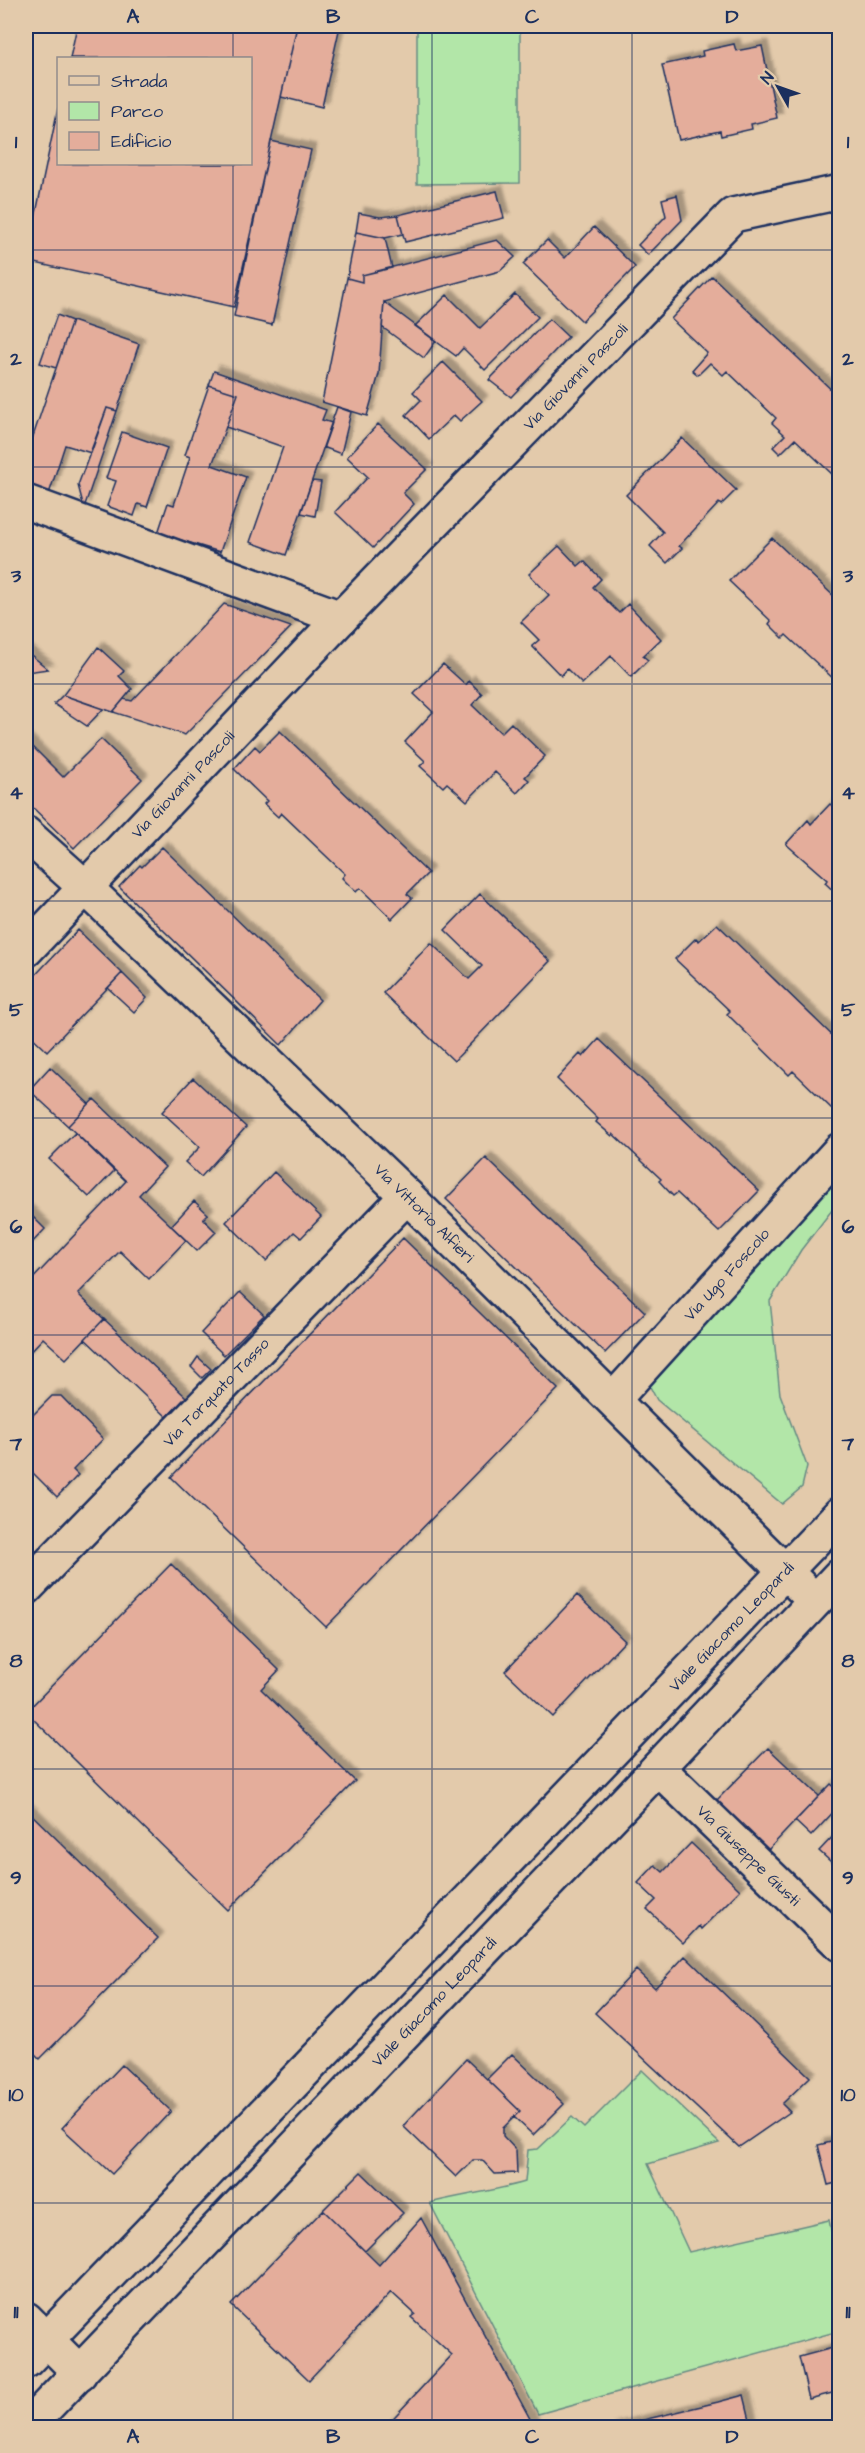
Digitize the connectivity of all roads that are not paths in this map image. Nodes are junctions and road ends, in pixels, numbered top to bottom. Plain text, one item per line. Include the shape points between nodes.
1 (840, 192) edge
2 (26, 502) edge
3 (341, 618) junction
4 (26, 834) edge
5 (86, 888) junction
6 (26, 950) edge
7 (840, 1150) edge
8 (406, 1196) junction
9 (614, 1399) junction
10 (840, 1514) edge
11 (785, 1571) junction
12 (840, 1575) edge
13 (26, 1588) edge
14 (815, 1601) junction
15 (658, 1768) junction
16 (840, 1944) edge
17 (32, 2340) edge
18 (80, 2373) junction
19 (26, 2427) edge

1 - 3 street, Via Giovanni Pascoli via 733,215
2 - 3 street
3 - 5 street, Via Giovanni Pascoli
4 - 5 street, Via Vittorio Alfieri
5 - 6 street, Via Giovanni Pascoli
5 - 8 street, Via Vittorio Alfieri
7 - 9 street, Via Ugo Foscolo
8 - 9 street, Via Vittorio Alfieri
8 - 13 street, Via Torquato Tasso
9 - 11 street, Via Vittorio Alfieri
10 - 11 street, Viale Giacomo Leopardi
11 - 14 street, Via Vittorio Alfieri
11 - 17 street, Viale Giacomo Leopardi
12 - 14 street, Viale Giacomo Leopardi
14 - 15 street, Viale Giacomo Leopardi
15 - 16 street, Via Giuseppe Giusti
15 - 18 street, Viale Giacomo Leopardi
17 - 18 street
18 - 19 street, Viale Giacomo Leopardi

